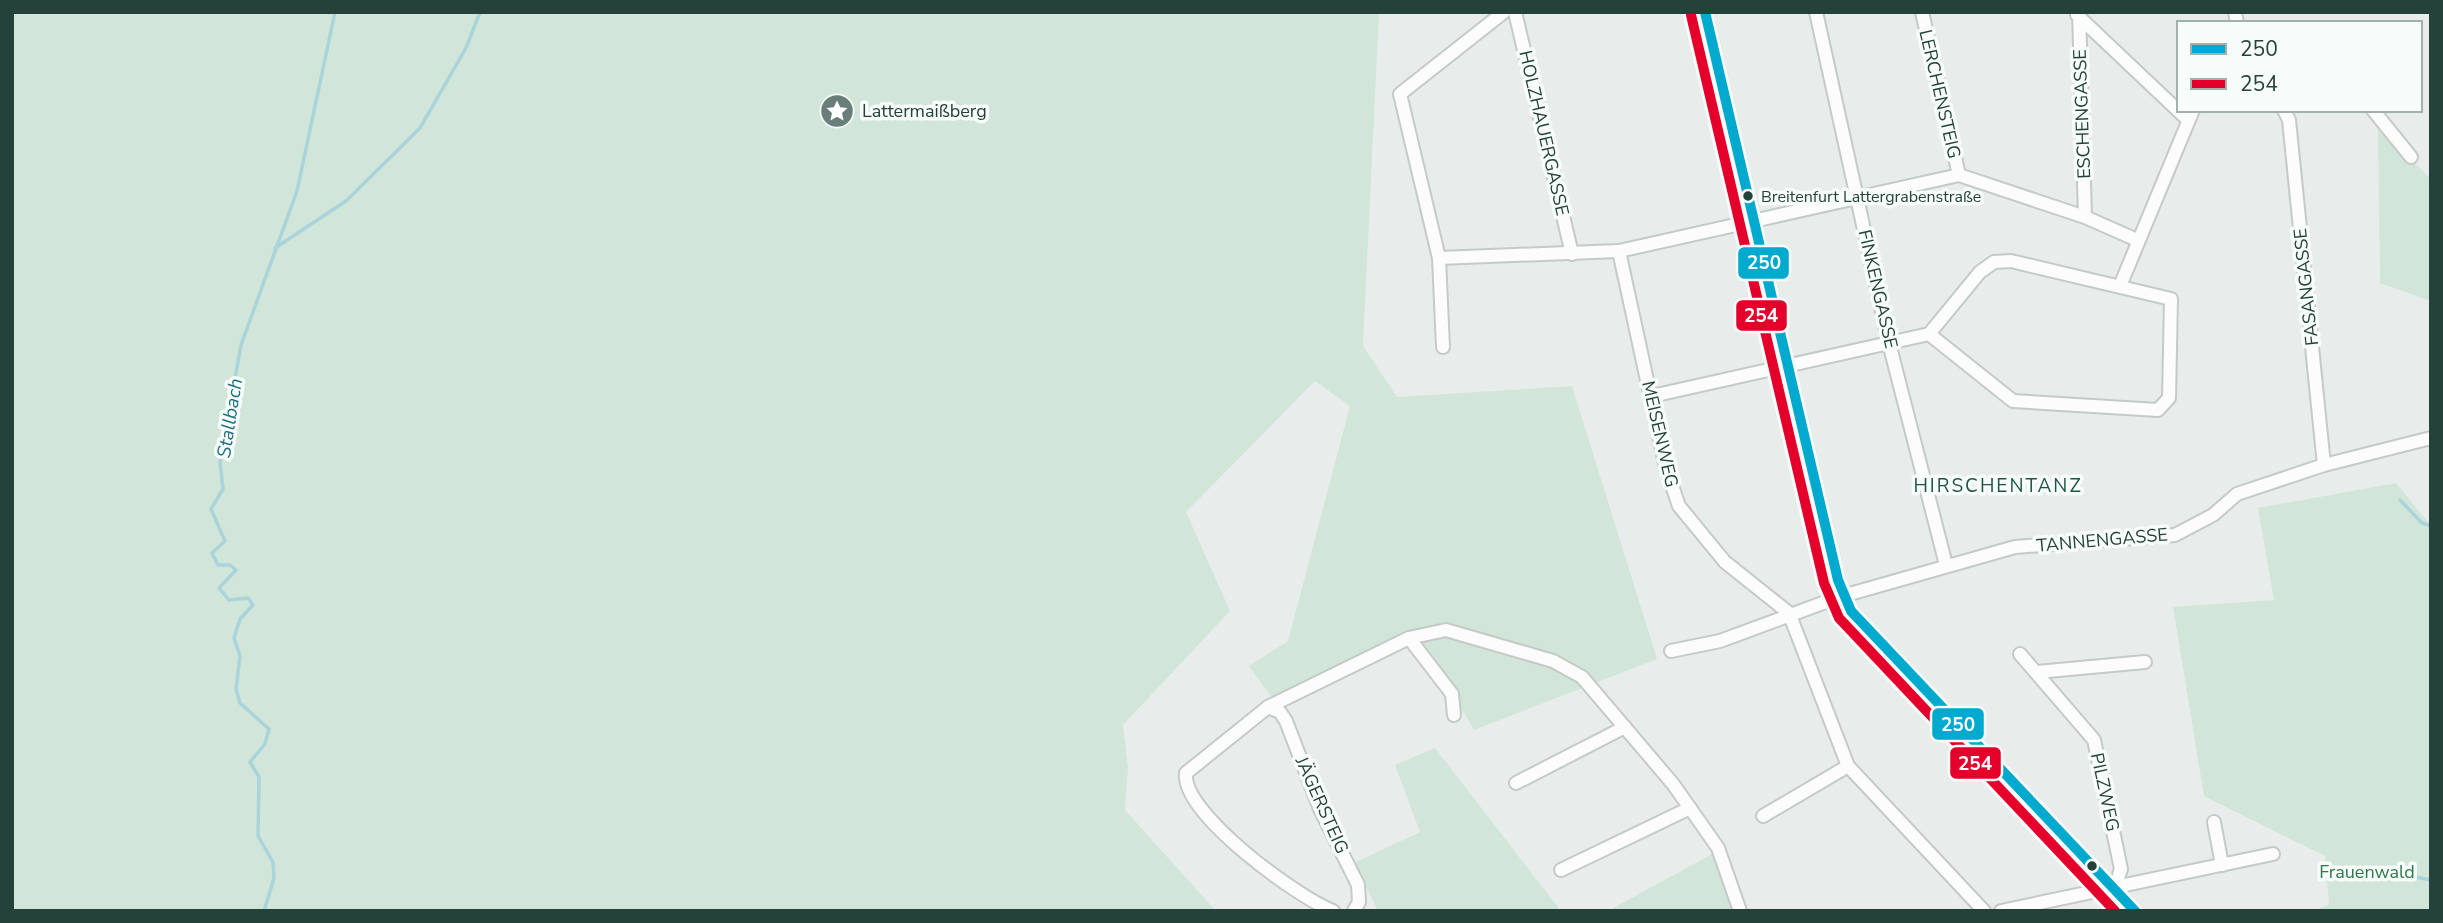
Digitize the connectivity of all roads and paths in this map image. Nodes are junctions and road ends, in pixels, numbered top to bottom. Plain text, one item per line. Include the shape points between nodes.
1 (1504, 12) edge
2 (1515, 12) edge
3 (1705, 12) edge
4 (1816, 12) edge
5 (1922, 12) edge
6 (2078, 15) edge
7 (2177, 103) edge
8 (2285, 112) edge
9 (2375, 112) edge
10 (2190, 115) edge
11 (2411, 157) dead end
12 (1959, 175) junction
13 (1857, 196) junction
14 (2085, 217) junction
15 (1755, 220) junction
16 (2137, 240) junction
17 (1619, 251) junction
18 (1572, 254) junction
19 (1439, 258) junction
20 (2120, 286) junction
21 (1929, 334) junction
22 (1889, 343) junction
23 (1443, 347) dead end
24 (1788, 366) junction
25 (1651, 396) junction
26 (2431, 438) edge
27 (2324, 466) junction
28 (1946, 565) junction
29 (1844, 595) junction
30 (1789, 613) junction
31 (1409, 638) junction
32 (1671, 651) dead end
33 (2020, 654) dead end
34 (2144, 662) dead end
35 (2037, 672) junction
36 (1268, 707) junction
37 (1454, 715) dead end
38 (1625, 727) junction
39 (1848, 766) junction
40 (1516, 783) dead end
41 (1690, 808) junction
42 (1763, 816) dead end
43 (2214, 822) dead end
44 (2273, 854) dead end
45 (2222, 865) junction
46 (1561, 870) dead end
47 (2115, 888) junction
48 (1333, 911) edge
49 (1354, 911) edge
50 (1740, 911) edge
51 (1984, 911) edge
52 (2001, 911) edge
53 (2135, 911) edge

1 - 19 street via 1401,94
2 - 18 street, HOLZHAUERGASSE
3 - 15 street
4 - 13 street, FINKENGASSE
5 - 12 street, LERCHENSTEIG
6 - 7 street
6 - 14 street, ESCHENGASSE
8 - 27 street, FASANGASSE
9 - 11 street
10 - 16 street
12 - 13 street
12 - 14 street
13 - 15 street
13 - 22 street, FINKENGASSE
14 - 16 street
15 - 17 street
15 - 24 street
16 - 20 street
17 - 18 street
17 - 25 street, MEISENWEG
18 - 19 street
19 - 23 street
20 - 21 street via 2011,261 1994,262 1980,272
20 - 21 street via 2171,299 2169,398 2158,410 2013,401
21 - 22 street
22 - 24 street
22 - 28 street, FINKENGASSE
24 - 25 street
24 - 29 street
25 - 30 street, MEISENWEG via 1666,468 1684,516 1725,562
26 - 27 street, TANNENGASSE
27 - 28 street, TANNENGASSE via 2237,494 2213,515 2175,535 2015,547
28 - 29 street, TANNENGASSE
29 - 30 street
29 - 47 street via 1852,611
30 - 32 street via 1720,641
30 - 39 street
31 - 36 street
31 - 37 street via 1452,694
31 - 38 street via 1446,629 1553,661 1582,677
33 - 35 street, PILZWEG
34 - 35 street
35 - 47 street, PILZWEG via 2094,740 2121,869
36 - 48 street via 1186,773 1190,792 1238,849 1298,894
36 - 49 street, JÄGERSTEIG via 1280,712 1286,722 1358,885 1360,896
38 - 40 street
38 - 41 street
39 - 42 street
39 - 51 street
41 - 46 street
41 - 50 street via 1718,848
43 - 45 street
44 - 45 street
45 - 47 street
47 - 52 street
47 - 53 street

